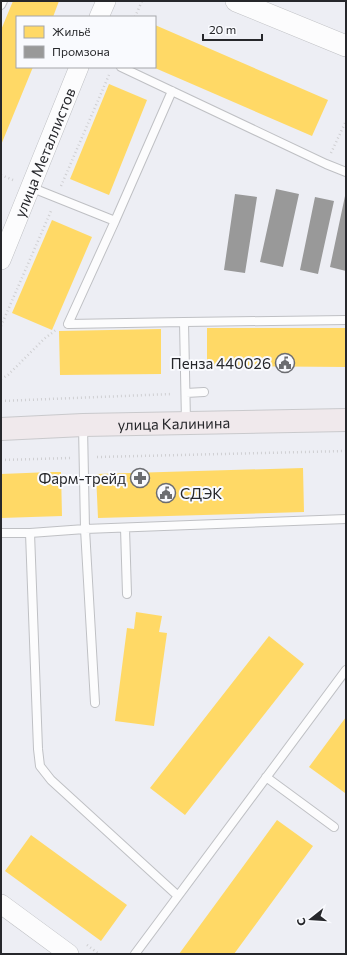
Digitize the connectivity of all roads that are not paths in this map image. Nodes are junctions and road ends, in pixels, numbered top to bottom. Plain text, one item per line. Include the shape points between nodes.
1 (3, 1) edge
2 (106, 1) edge
3 (236, 1) edge
4 (1, 5) edge
5 (99, 16) edge
6 (346, 46) edge
7 (79, 68) edge
8 (123, 68) edge
9 (172, 91) junction
10 (346, 172) edge
11 (30, 187) junction
12 (115, 220) junction
13 (1, 260) edge
14 (346, 320) edge
15 (184, 322) junction
16 (204, 392) dead end
17 (186, 393) junction
18 (346, 420) edge
19 (186, 423) junction
20 (83, 425) junction
21 (1, 429) edge
22 (346, 519) edge
23 (125, 528) junction
24 (84, 529) junction
25 (1, 533) edge
26 (30, 533) junction
27 (127, 594) dead end
28 (346, 670) edge
29 (95, 702) dead end
30 (266, 777) junction
31 (334, 827) dead end
32 (178, 896) junction
33 (1, 904) edge
34 (69, 954) edge
35 (135, 954) edge

1 - 4 lane
2 - 5 street
3 - 6 main road
7 - 11 street, улица Металлистов
8 - 9 lane
9 - 10 lane
9 - 12 lane
11 - 12 lane
11 - 13 street, улица Металлистов
12 - 15 lane via 68,324
14 - 15 lane
15 - 17 lane
16 - 17 lane
17 - 19 lane
18 - 19 main road, улица Калинина
19 - 20 main road, улица Калинина
20 - 21 main road, улица Калинина
20 - 24 lane
22 - 23 lane
23 - 24 lane
23 - 27 lane
24 - 26 lane
24 - 29 lane
25 - 26 lane
26 - 32 lane via 40,766 51,780
28 - 30 lane
30 - 31 lane
30 - 32 lane
32 - 35 lane
33 - 34 street

